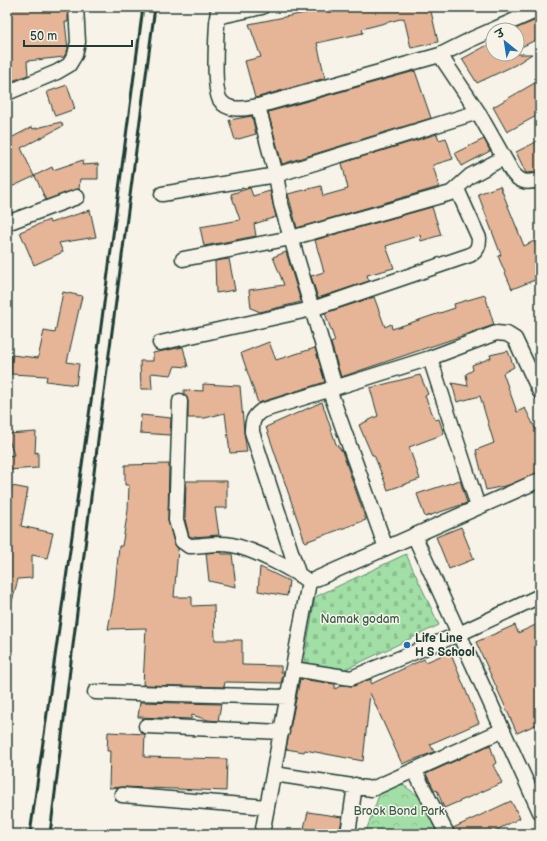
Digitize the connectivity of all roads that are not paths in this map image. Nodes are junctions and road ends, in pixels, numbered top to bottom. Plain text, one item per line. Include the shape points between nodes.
1 (76, 7) edge
2 (262, 7) edge
3 (540, 9) edge
4 (218, 12) edge
5 (440, 55) junction
6 (7, 93) edge
7 (258, 106) junction
8 (478, 112) junction
9 (503, 158) junction
10 (276, 175) junction
11 (540, 180) edge
12 (457, 189) junction
13 (162, 194) dead end
14 (77, 197) dead end
15 (7, 223) edge
16 (291, 238) junction
17 (183, 259) dead end
18 (312, 309) junction
19 (160, 343) dead end
20 (430, 358) junction
21 (332, 388) junction
22 (540, 392) edge
23 (180, 401) dead end
24 (540, 480) edge
25 (478, 507) junction
26 (414, 535) junction
27 (386, 548) junction
28 (303, 577) junction
29 (540, 596) edge
30 (459, 634) junction
31 (293, 669) junction
32 (95, 692) dead end
33 (288, 697) junction
34 (146, 726) dead end
35 (503, 730) junction
36 (282, 732) junction
37 (414, 770) junction
38 (274, 774) junction
39 (355, 786) junction
40 (122, 795) dead end
41 (267, 807) junction
42 (540, 812) edge
43 (262, 834) edge
44 (348, 834) edge
45 (447, 834) edge

1 - 6 street via 78,42 69,65
2 - 4 street
3 - 5 street
4 - 7 street via 216,88 221,101 239,109
5 - 7 street
5 - 8 street
7 - 10 street
8 - 9 street
8 - 10 street
9 - 11 street via 517,179 525,183
9 - 12 street via 470,176
10 - 13 street
10 - 16 street
12 - 16 street via 451,193
12 - 18 street via 479,238 479,246 475,252
14 - 15 street
16 - 17 street
16 - 18 street
18 - 19 street
18 - 21 street
20 - 21 street
20 - 22 street via 496,333 507,334 519,346
20 - 25 street
21 - 27 street
21 - 28 street via 261,411 254,416 252,423 252,432
23 - 28 street via 176,520 182,540 189,546 230,544
24 - 25 street
25 - 26 street
26 - 27 street
26 - 30 street
27 - 28 street
28 - 31 street
29 - 30 street
30 - 31 street via 351,678
30 - 35 street
31 - 33 street
32 - 33 street
33 - 36 street
34 - 36 street
35 - 37 street
35 - 42 street
36 - 38 street
37 - 39 street via 372,789
37 - 45 street
38 - 39 street
38 - 41 street
39 - 44 street
40 - 41 street
41 - 43 street

